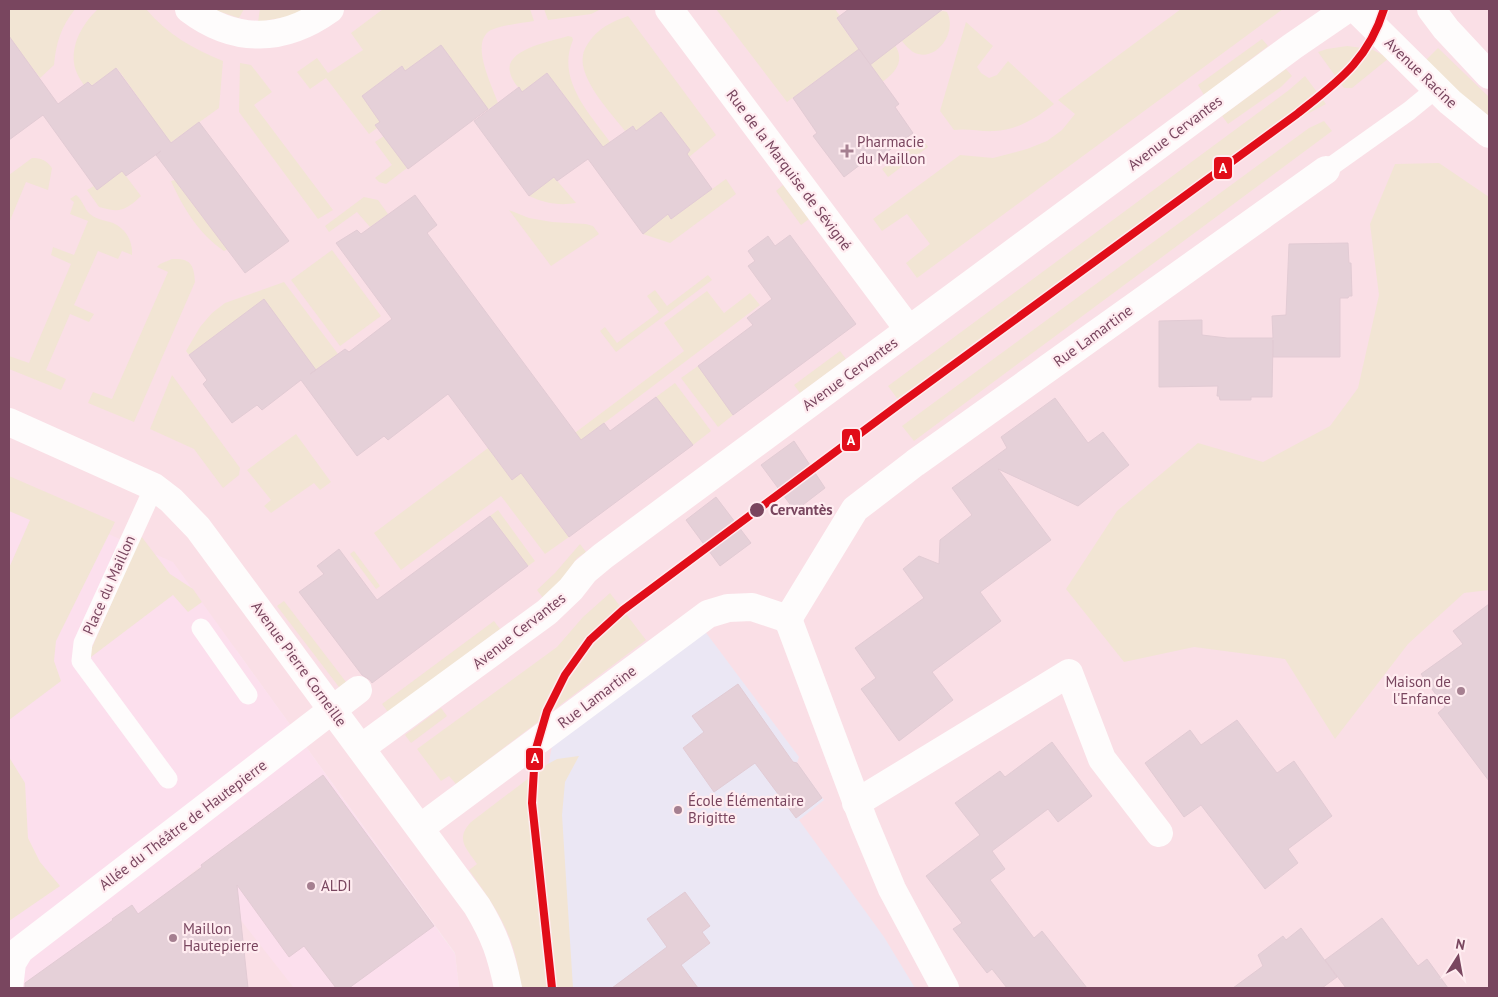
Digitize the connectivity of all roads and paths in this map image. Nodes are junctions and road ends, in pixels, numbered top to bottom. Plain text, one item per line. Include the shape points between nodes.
1 (189, 9) edge
2 (330, 9) edge
3 (669, 9) edge
4 (1347, 9) edge
5 (1356, 9) edge
6 (1430, 9) edge
7 (1489, 75) edge
8 (1437, 88) junction
9 (1489, 134) edge
10 (1326, 170) joint
11 (909, 330) junction
12 (9, 422) edge
13 (154, 487) junction
14 (788, 619) junction
15 (201, 628) dead end
16 (358, 690) dead end
17 (248, 695) dead end
18 (332, 710) junction
19 (361, 748) junction
20 (168, 779) dead end
21 (856, 803) junction
22 (420, 828) junction
23 (1158, 833) dead end
24 (11, 975) edge
25 (508, 988) edge
26 (945, 988) edge

1 - 2 street via 223,27 263,36 312,21
3 - 11 street, Rue de la Marquise de Sévigné
4 - 11 street, Avenue Cervantes via 1292,46
5 - 8 street, Avenue Racine
6 - 7 street
8 - 9 street, Avenue Racine
8 - 10 lane, Rue Lamartine
10 - 14 street, Rue Lamartine via 855,510
11 - 19 street, Avenue Cervantes via 603,556 547,612
12 - 13 street, Avenue Pierre Corneille
13 - 18 street, Avenue Pierre Corneille via 198,528
13 - 20 lane, Place du Maillon via 82,643 81,661
14 - 21 street
14 - 22 street, Rue Lamartine via 752,607 728,608 708,614
15 - 17 lane
16 - 18 street, Allée du Théâtre de Hautepierre
18 - 19 street, Avenue Pierre Corneille
18 - 24 street, Allée du Théâtre de Hautepierre via 20,950
19 - 22 street, Avenue Pierre Corneille
21 - 23 street via 1069,673 1102,759
21 - 26 street via 892,889
22 - 25 street, Avenue Pierre Corneille via 491,929

